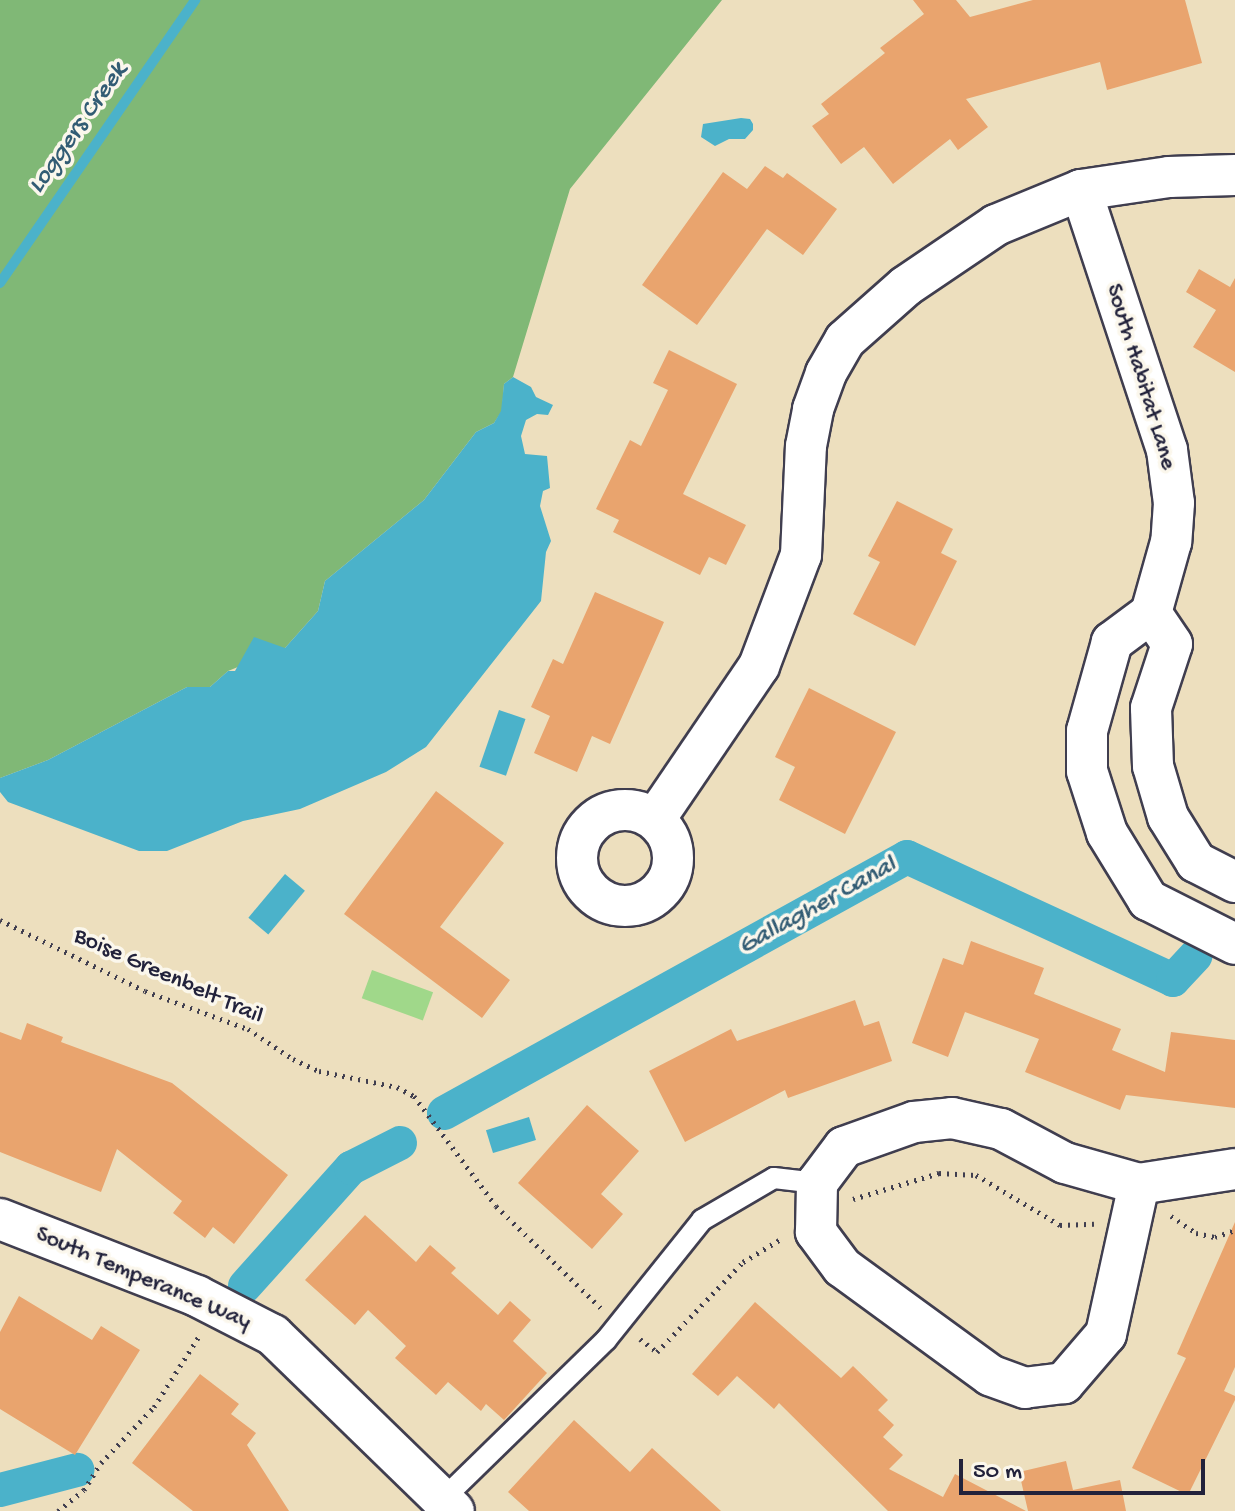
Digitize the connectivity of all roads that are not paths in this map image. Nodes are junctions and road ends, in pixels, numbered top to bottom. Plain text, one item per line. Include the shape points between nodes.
1 (1235, 175) edge
2 (1081, 190) junction
3 (1151, 613) junction
4 (655, 819) dead end
5 (1235, 882) edge
6 (1235, 944) edge
7 (1235, 1169) edge
8 (1139, 1184) junction
9 (830, 1192) junction
10 (0, 1219) edge
11 (449, 1505) edge

1 - 2 street via 1169,177
2 - 3 street, South Habitat Lane via 1167,450 1174,503 1171,542
2 - 4 street via 996,225 906,286 845,340 813,409 801,555 759,666
3 - 5 street via 1172,644 1151,708 1153,766 1168,817 1196,862
3 - 6 street via 1112,642 1087,731 1087,771 1107,833 1148,900
7 - 8 street
8 - 9 street via 1065,1163 1001,1129 952,1118 914,1122 844,1147
8 - 9 street via 1106,1334 1064,1383 1025,1388 990,1375 842,1267 816,1232
9 - 11 lane via 774,1178 702,1220 620,1324
10 - 11 street, South Temperance Way via 197,1296 273,1335

